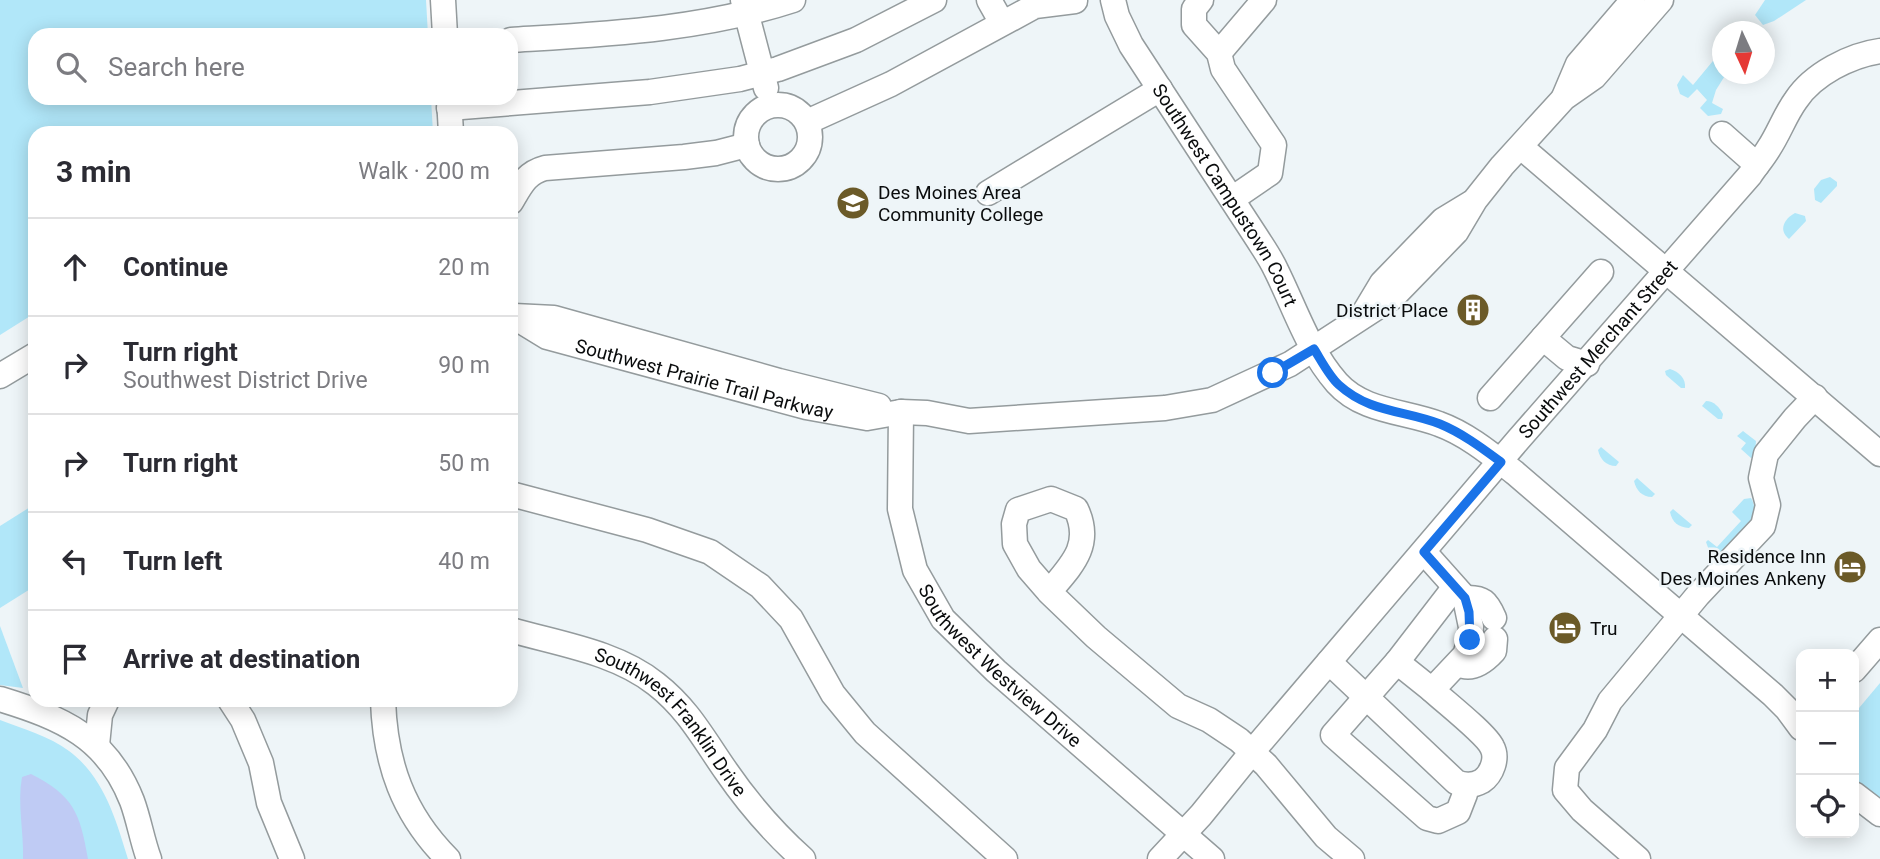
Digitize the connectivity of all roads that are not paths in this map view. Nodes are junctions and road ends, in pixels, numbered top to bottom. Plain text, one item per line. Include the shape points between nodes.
1 (443, 0) edge
2 (793, 0) edge
3 (934, 0) edge
4 (989, 0) edge
5 (1029, 0) edge
6 (1080, 0) edge
7 (1113, 0) edge
8 (1201, 0) edge
9 (1264, 0) edge
10 (1633, 0) edge
11 (1661, 0) edge
12 (745, 7) edge
13 (1002, 23) junction
14 (445, 28) edge
15 (518, 40) edge
16 (1131, 45) junction
17 (1880, 51) edge
18 (1219, 53) junction
19 (762, 72) junction
20 (1160, 89) junction
21 (1564, 98) junction
22 (518, 99) edge
23 (449, 105) edge
24 (770, 105) junction
25 (807, 122) junction
26 (451, 126) edge
27 (1722, 134) dead end
28 (747, 145) junction
29 (1521, 147) junction
30 (1757, 165) junction
31 (518, 190) edge
32 (988, 193) dead end
33 (1232, 199) junction
34 (1666, 270) junction
35 (1601, 272) dead end
36 (518, 320) edge
37 (1543, 338) junction
38 (1314, 349) junction
39 (28, 359) edge
40 (1587, 364) junction
41 (0, 376) edge
42 (1815, 397) junction
43 (1490, 398) dead end
44 (901, 412) junction
45 (1880, 454) edge
46 (1501, 462) junction
47 (518, 496) edge
48 (1424, 552) junction
49 (1049, 592) dead end
50 (1459, 593) junction
51 (1680, 617) junction
52 (518, 632) edge
53 (1880, 640) edge
54 (1329, 662) junction
55 (1397, 662) junction
56 (1458, 664) junction
57 (1859, 664) edge
58 (1432, 690) junction
59 (1365, 696) junction
60 (0, 699) edge
61 (96, 707) edge
62 (104, 707) edge
63 (235, 707) edge
64 (384, 707) edge
65 (1796, 721) edge
66 (73, 727) junction
67 (97, 746) junction
68 (1252, 752) junction
69 (1462, 785) junction
70 (1859, 798) edge
71 (1880, 814) edge
72 (1184, 834) junction
73 (149, 859) edge
74 (292, 859) edge
75 (448, 859) edge
76 (803, 859) edge
77 (1005, 859) edge
78 (1160, 859) edge
79 (1212, 859) edge
80 (1352, 859) edge
81 (1638, 859) edge

1 - 14 street
2 - 12 street
3 - 19 street via 856,40
4 - 13 street
5 - 13 street
6 - 13 street via 1035,6
6 - 16 street, Southwest Campustown Court
7 - 16 street, Southwest Campustown Court
8 - 18 street via 1194,9 1194,24
9 - 18 street
10 - 21 street, Southwest Prairie Trail Parkway via 1578,64
11 - 21 street, Southwest Prairie Trail Parkway via 1594,77
12 - 15 street via 670,29
12 - 19 street
13 - 25 street via 891,84
16 - 20 street, Southwest Campustown Court
17 - 30 street, Southwest Merchant Street via 1845,61 1798,97
18 - 33 street via 1223,69 1274,145 1270,173
19 - 22 street via 650,92
19 - 24 street
20 - 32 street
20 - 33 street, Southwest Campustown Court
21 - 29 street, Southwest Prairie Trail Parkway
23 - 26 street
24 - 25 street via 796,109
24 - 28 street via 753,116
25 - 28 street via 810,145 803,159 790,167 760,164
27 - 30 street
28 - 31 street via 684,157 545,168 526,177
29 - 34 street
29 - 38 street, Southwest Prairie Trail Parkway via 1475,200 1456,232 1393,297
30 - 34 street, Southwest Merchant Street
33 - 38 street, Southwest Campustown Court via 1276,270
34 - 40 street, Southwest Merchant Street
34 - 42 street
35 - 37 street
36 - 44 street, Southwest Prairie Trail Parkway via 547,337 806,407 867,418
37 - 40 street via 1567,358
37 - 43 street
38 - 44 street, Southwest Prairie Trail Parkway via 1212,400 1165,408 969,421
38 - 46 street, Southwest Campustown Court via 1338,384 1367,404 1440,424
39 - 41 street
40 - 46 street, Southwest Merchant Street
42 - 45 street
42 - 51 street via 1766,454 1761,478 1768,505 1763,526
44 - 72 street, Southwest Westview Drive via 900,509 915,570 943,619 996,671
46 - 48 street, Southwest Merchant Street
46 - 51 street, Southwest Campustown Court
47 - 77 street via 710,552 760,586 791,619 833,694 866,733
48 - 50 street
48 - 54 street, Southwest Merchant Street
49 - 68 street via 1178,706 1209,720
50 - 55 street
50 - 56 street via 1469,612 1470,640
50 - 56 street via 1488,604 1495,628 1494,651 1476,666
51 - 65 street, Southwest Campustown Court via 1773,695
51 - 81 street via 1610,701 1567,768 1565,790
52 - 76 street, Southwest Franklin Drive via 611,659 655,683 692,718 753,807
53 - 57 street
54 - 59 street
54 - 68 street, Southwest Merchant Street
55 - 58 street
55 - 59 street
56 - 58 street
58 - 69 street via 1492,745 1489,775
59 - 69 street
59 - 69 street via 1333,735 1427,818 1438,821 1458,812 1465,794
60 - 66 street
61 - 66 street
62 - 67 street
63 - 74 street via 261,763 269,803
64 - 75 street via 387,737 409,811
66 - 67 street
67 - 73 street via 119,773
68 - 72 street, Southwest Merchant Street
68 - 80 street via 1326,837
70 - 71 street
72 - 78 street, Southwest Merchant Street
72 - 79 street, Southwest Westview Drive

